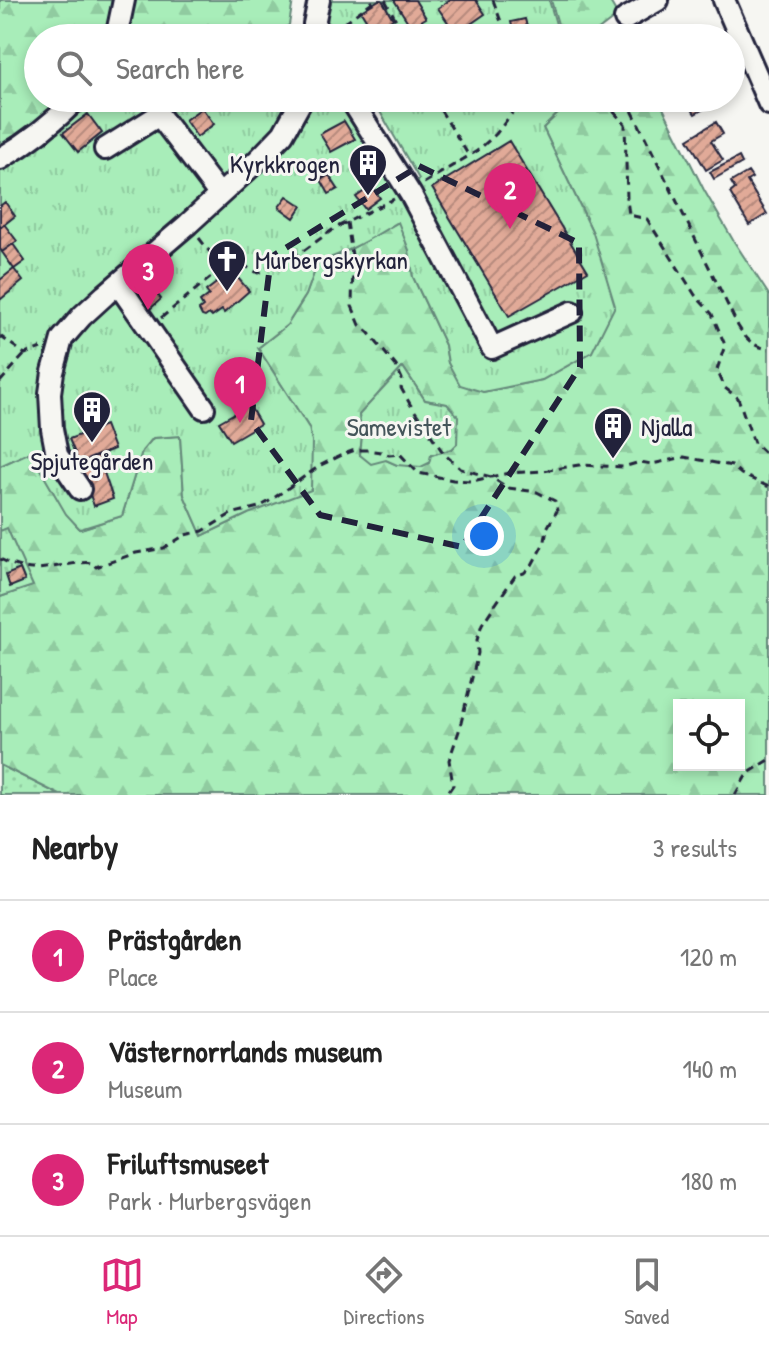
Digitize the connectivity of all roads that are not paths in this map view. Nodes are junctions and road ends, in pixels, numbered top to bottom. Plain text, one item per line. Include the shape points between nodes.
1 (124, 0) edge
2 (319, 0) edge
3 (658, 0) edge
4 (724, 0) edge
5 (625, 19) dead end
6 (119, 24) edge
7 (314, 24) edge
8 (734, 24) edge
9 (745, 49) edge
10 (769, 104) edge
11 (63, 112) edge
12 (295, 112) edge
13 (359, 112) edge
14 (105, 149) dead end
15 (0, 159) edge
16 (219, 194) junction
17 (118, 284) junction
18 (572, 312) dead end
19 (204, 408) dead end
20 (80, 489) dead end

1 - 6 street
2 - 7 street
3 - 5 street
4 - 8 street
9 - 10 street
11 - 15 street
12 - 16 street via 283,134
13 - 18 street via 411,195 440,263 492,348
14 - 16 street via 159,115
16 - 17 street
17 - 19 street
17 - 20 street via 62,339 53,372 50,393 57,455

